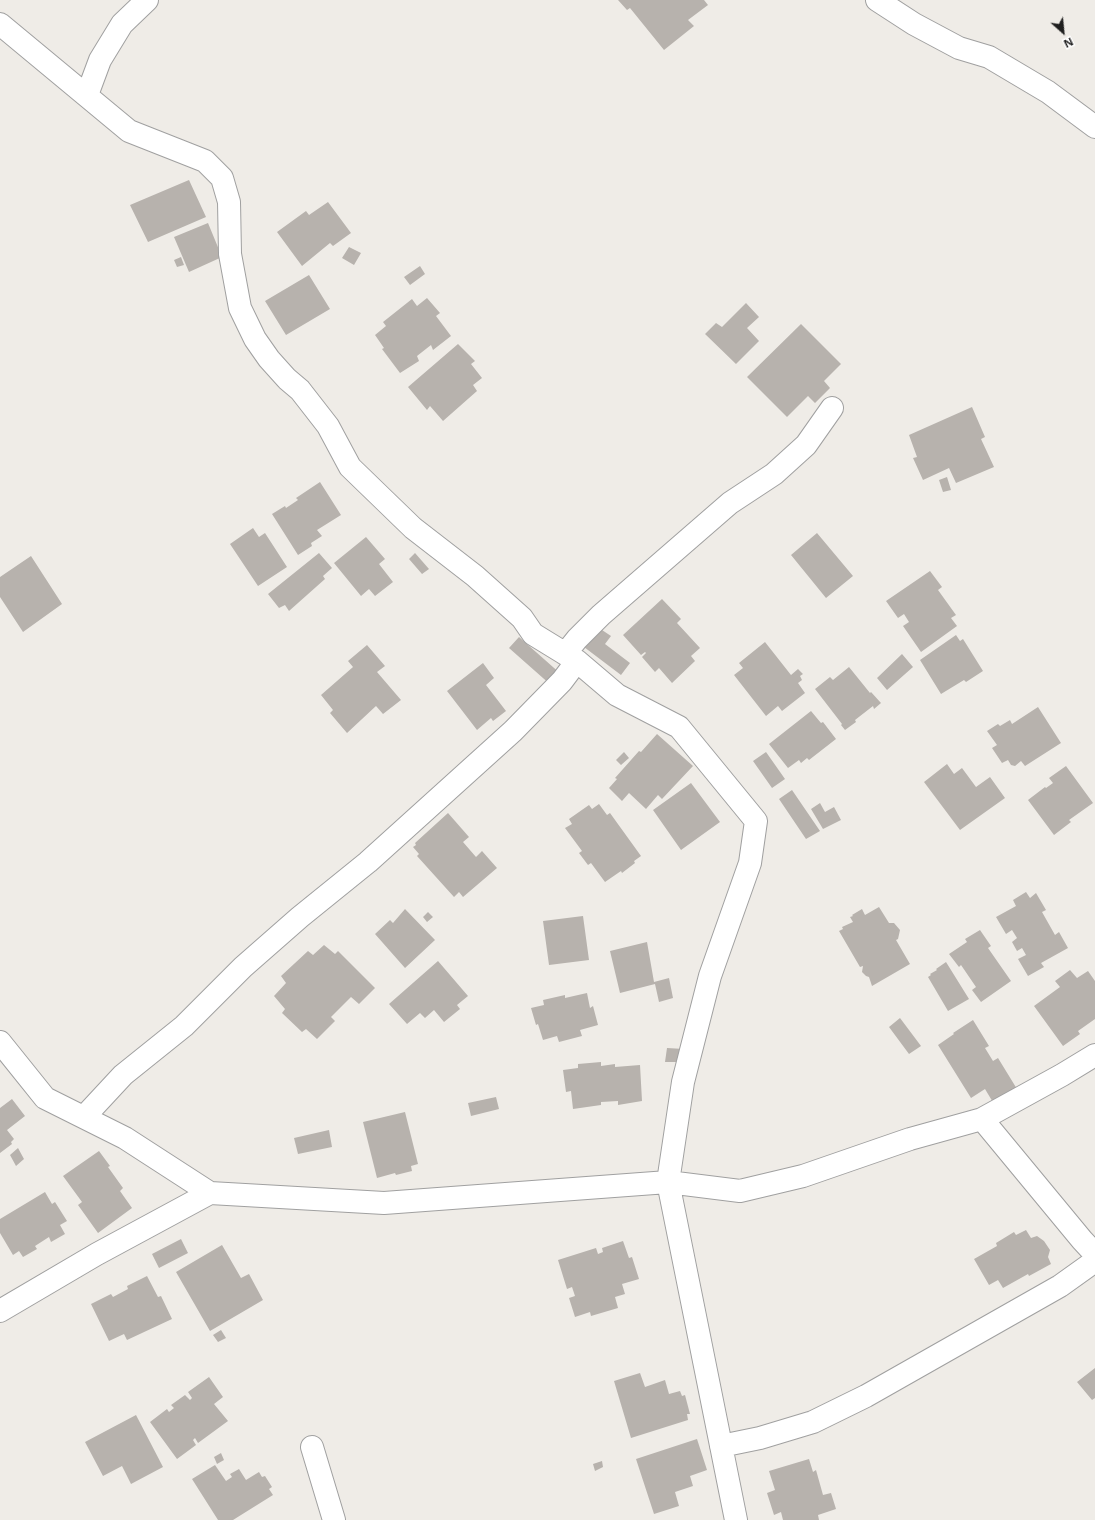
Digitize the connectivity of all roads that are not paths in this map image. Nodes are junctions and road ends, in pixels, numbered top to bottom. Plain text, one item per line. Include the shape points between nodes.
1 (147, 0) edge
2 (877, 0) edge
3 (0, 24) edge
4 (87, 95) junction
5 (1095, 127) edge
6 (832, 408) dead end
7 (571, 658) junction
8 (0, 1042) edge
9 (1095, 1055) edge
10 (84, 1117) junction
11 (982, 1119) junction
12 (668, 1182) junction
13 (210, 1193) junction
14 (1091, 1240) edge
15 (1095, 1261) edge
16 (0, 1312) edge
17 (721, 1446) junction
18 (312, 1448) dead end
19 (334, 1520) edge
20 (736, 1520) edge

1 - 4 street via 122,24 100,60
2 - 5 street via 914,24 959,48 989,57 1048,92
3 - 4 street
4 - 7 street via 129,131 205,161 222,178 229,202 230,254 240,308 268,359 300,390 328,426 350,467 413,528 481,581 522,618 533,634
6 - 7 street via 806,445 774,474 730,503 601,615 577,639
7 - 10 street via 562,681 513,731 368,862 243,967 184,1026 123,1075
7 - 12 street via 617,695 679,727 756,821 750,863 710,976 683,1082
8 - 10 street via 45,1098
9 - 11 street
10 - 13 street via 125,1138
11 - 12 street via 910,1139 803,1176 740,1192
11 - 14 street
12 - 13 street via 384,1203
12 - 17 street
13 - 16 street via 97,1254
15 - 17 street via 1060,1286 826,1416 760,1438
17 - 20 street
18 - 19 street

